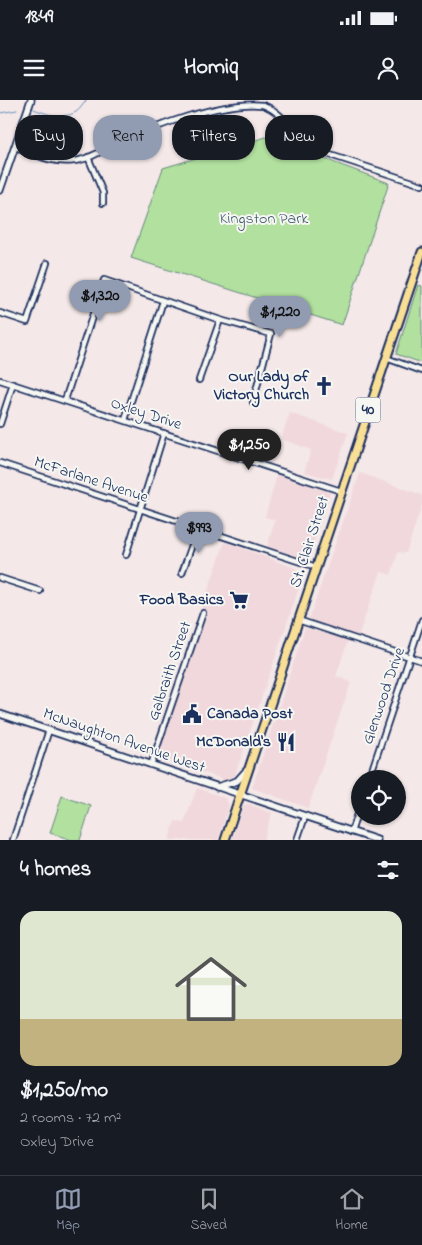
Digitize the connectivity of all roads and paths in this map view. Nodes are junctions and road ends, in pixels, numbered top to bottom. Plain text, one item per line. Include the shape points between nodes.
1 (31, 100) edge
2 (26, 115) edge
3 (15, 150) edge
4 (88, 157) junction
5 (83, 159) edge
6 (49, 160) edge
7 (79, 160) edge
8 (422, 185) edge
9 (0, 190) edge
10 (103, 203) dead end
11 (422, 252) edge
12 (47, 263) dead end
13 (163, 300) junction
14 (0, 313) edge
15 (220, 320) junction
16 (386, 358) junction
17 (422, 371) edge
18 (0, 380) edge
19 (199, 380) dead end
20 (13, 384) junction
21 (65, 400) junction
22 (253, 402) dead end
23 (124, 420) junction
24 (0, 424) edge
25 (164, 433) junction
26 (0, 463) edge
27 (341, 491) junction
28 (139, 509) junction
29 (198, 528) junction
30 (126, 555) dead end
31 (316, 567) junction
32 (182, 573) dead end
33 (0, 578) edge
34 (40, 591) dead end
35 (203, 613) dead end
36 (298, 620) junction
37 (422, 620) edge
38 (410, 657) junction
39 (422, 661) edge
40 (0, 714) edge
41 (49, 730) junction
42 (251, 764) junction
43 (151, 765) junction
44 (372, 770) edge
45 (217, 787) junction
46 (239, 794) junction
47 (305, 816) junction
48 (353, 825) edge
49 (351, 832) junction
50 (13, 840) edge
51 (224, 840) edge
52 (298, 840) edge
53 (377, 840) edge

1 - 2 main road
3 - 9 main road
4 - 5 street
4 - 8 street via 185,113 226,103 254,102 279,114 305,143 318,151
4 - 10 street via 103,193
6 - 7 street
11 - 16 main road, St. Clair Street / 40
12 - 14 street via 27,322
13 - 15 street
13 - 21 street via 104,280
13 - 23 street
15 - 19 street
15 - 22 street via 271,334
16 - 17 street
16 - 27 main road, St. Clair Street / 40
18 - 20 street, Oxley Drive
20 - 21 street, Oxley Drive
20 - 24 street
21 - 23 street, Oxley Drive
23 - 25 street, Oxley Drive
25 - 27 street, Oxley Drive
25 - 28 street
26 - 28 street, McFarlane Avenue
27 - 31 main road, St. Clair Street / 40
28 - 29 street, McFarlane Avenue
28 - 30 street
29 - 31 street, McFarlane Avenue
29 - 32 street
31 - 36 main road, St. Clair Street / 40
33 - 34 street
35 - 43 street, Galbraith Street
36 - 38 street
36 - 42 main road, St. Clair Street / 40
37 - 38 street, Glenwood Drive
38 - 39 street
38 - 44 street, Glenwood Drive
40 - 41 main road, McNaughton Avenue West
41 - 43 main road, McNaughton Avenue West
41 - 50 street
42 - 45 main road via 237,781
42 - 46 main road, St. Clair Street / 40
43 - 45 main road, McNaughton Avenue West
45 - 46 main road, McNaughton Avenue West
46 - 47 main road, McNaughton Avenue West
46 - 51 main road, St. Clair Street / 40
47 - 49 main road, McNaughton Avenue West
47 - 52 street
48 - 49 street
49 - 53 main road, McNaughton Avenue West

